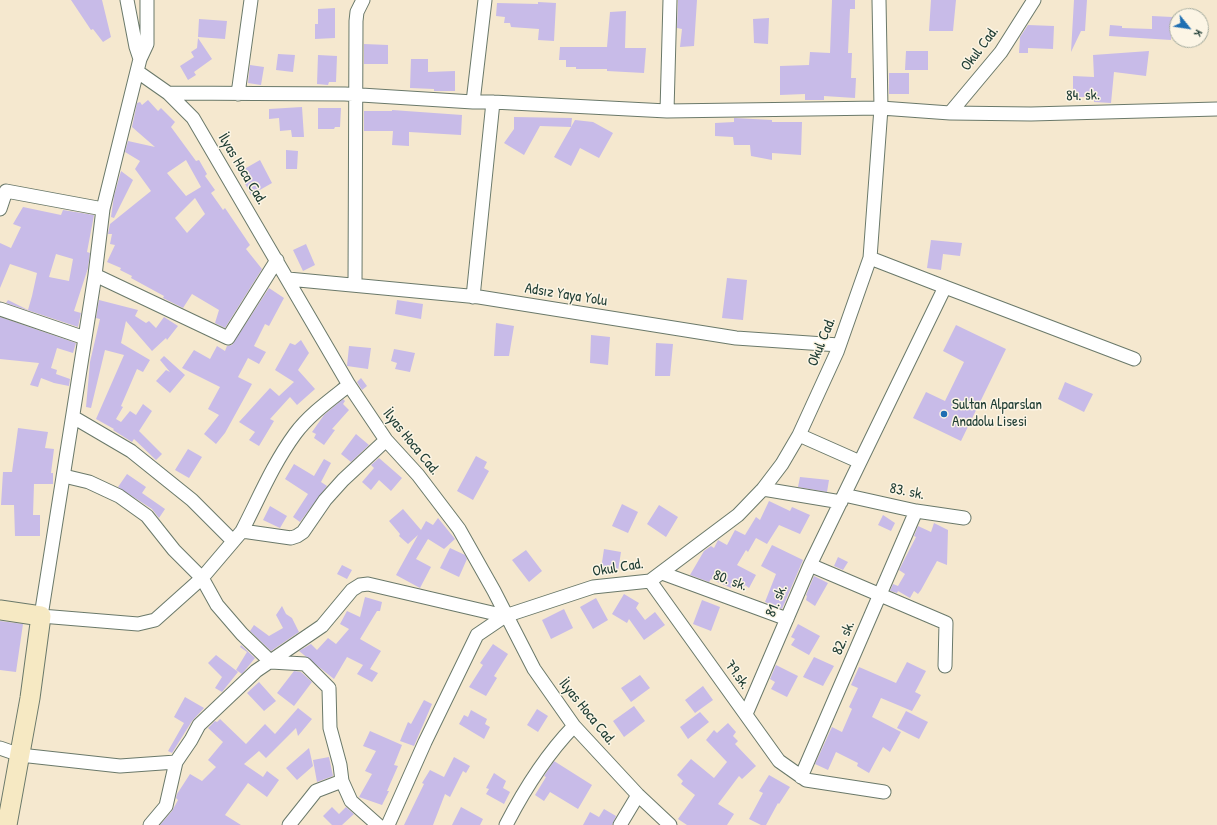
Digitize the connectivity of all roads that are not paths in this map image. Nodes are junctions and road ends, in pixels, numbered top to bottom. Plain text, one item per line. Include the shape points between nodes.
1 (127, 0) edge
2 (147, 0) edge
3 (251, 0) edge
4 (363, 0) edge
5 (485, 0) edge
6 (670, 0) edge
7 (879, 0) edge
8 (1034, 0) edge
9 (139, 65) junction
10 (168, 93) junction
11 (238, 94) junction
12 (354, 95) junction
13 (473, 102) junction
14 (493, 102) junction
15 (881, 108) junction
16 (1217, 109) edge
17 (667, 111) junction
18 (950, 113) junction
19 (3, 191) edge
20 (0, 208) edge
21 (103, 209) junction
22 (870, 258) junction
23 (277, 260) junction
24 (95, 274) junction
25 (288, 278) junction
26 (355, 285) junction
27 (945, 287) junction
28 (473, 297) junction
29 (0, 308) edge
30 (86, 338) junction
31 (839, 345) junction
32 (1134, 359) dead end
33 (349, 385) junction
34 (73, 417) junction
35 (799, 435) junction
36 (386, 440) junction
37 (860, 462) junction
38 (64, 476) junction
39 (763, 489) junction
40 (842, 499) junction
41 (916, 511) junction
42 (964, 518) dead end
43 (242, 531) junction
44 (233, 541) junction
45 (810, 565) junction
46 (662, 573) junction
47 (202, 578) junction
48 (650, 581) junction
49 (880, 595) junction
50 (0, 610) edge
51 (41, 616) junction
52 (505, 616) junction
53 (787, 619) junction
54 (271, 662) junction
55 (945, 666) dead end
56 (746, 714) junction
57 (574, 726) junction
58 (0, 748) edge
59 (20, 756) junction
60 (176, 762) junction
61 (804, 779) junction
62 (342, 781) junction
63 (884, 792) dead end
64 (638, 795) junction
65 (7, 825) edge
66 (150, 825) edge
67 (289, 825) edge
68 (378, 825) edge
69 (388, 825) edge
70 (506, 825) edge
71 (620, 825) edge
72 (670, 825) edge

1 - 9 street
2 - 9 street via 147,44
3 - 11 street
4 - 12 street via 356,21
5 - 13 street
6 - 17 street
7 - 15 street, Okul Cad.
8 - 18 street, Okul Cad. via 1001,52
9 - 10 street, İlyas Hoca Cad.
9 - 21 street
10 - 11 street
10 - 23 street, İlyas Hoca Cad. via 193,118
11 - 12 street
12 - 13 street
12 - 26 street
13 - 14 street
14 - 17 street
14 - 28 street
15 - 17 street
15 - 18 street
15 - 22 street, Okul Cad.
16 - 18 street, 84. sk. via 1031,114
19 - 20 street
19 - 21 street
21 - 24 street
22 - 27 street
22 - 31 street, Okul Cad.
23 - 24 street via 228,338
23 - 25 street, İlyas Hoca Cad.
24 - 30 street
25 - 26 street, Adsız Yaya Yolu
25 - 33 street, İlyas Hoca Cad. via 296,297
26 - 28 street, Adsız Yaya Yolu
27 - 32 street
27 - 37 street, 81. sk.
28 - 31 street, Adsız Yaya Yolu via 736,338
29 - 30 street
30 - 34 street
31 - 35 street, Okul Cad.
33 - 36 street, İlyas Hoca Cad.
33 - 43 street via 325,404 296,433 278,459
34 - 38 street
34 - 44 street via 132,451 192,500
35 - 37 street
35 - 39 street, Okul Cad.
36 - 43 street via 343,480 325,500 303,532 297,536 291,538
36 - 52 street, İlyas Hoca Cad. via 418,475 459,529
37 - 40 street, 81. sk.
38 - 47 street via 89,482 119,496 147,516 174,550
38 - 51 street
39 - 40 street, 83. sk.
39 - 46 street, Okul Cad. via 738,515
40 - 41 street, 83. sk.
40 - 45 street, 81. sk.
41 - 42 street, 83. sk.
41 - 49 street, 82. sk.
43 - 44 street
44 - 47 street
45 - 49 street
45 - 53 street, 81. sk.
46 - 48 street, Okul Cad.
46 - 53 street, 80. sk.
47 - 51 street via 155,620 138,624
47 - 54 street via 217,605
48 - 52 street, Okul Cad. via 593,587
48 - 56 street, 79.sk.
49 - 55 street via 946,623
49 - 61 street, 82. sk.
50 - 51 street
51 - 59 street
52 - 54 street via 368,584 360,585 352,590 322,626
52 - 57 street, İlyas Hoca Cad. via 534,669
52 - 69 street, Okul Cad. via 477,635
53 - 56 street, 81. sk.
54 - 60 street via 256,671 199,725
54 - 62 street via 305,664 329,688 330,728
56 - 61 street, 79.sk. via 779,761
57 - 64 street, İlyas Hoca Cad.
57 - 70 street via 546,759
58 - 59 street
59 - 60 street via 120,766
59 - 65 street
60 - 66 street via 166,806
61 - 63 street
62 - 67 street via 316,791
62 - 68 street via 351,801
64 - 71 street
64 - 72 street, İlyas Hoca Cad.

